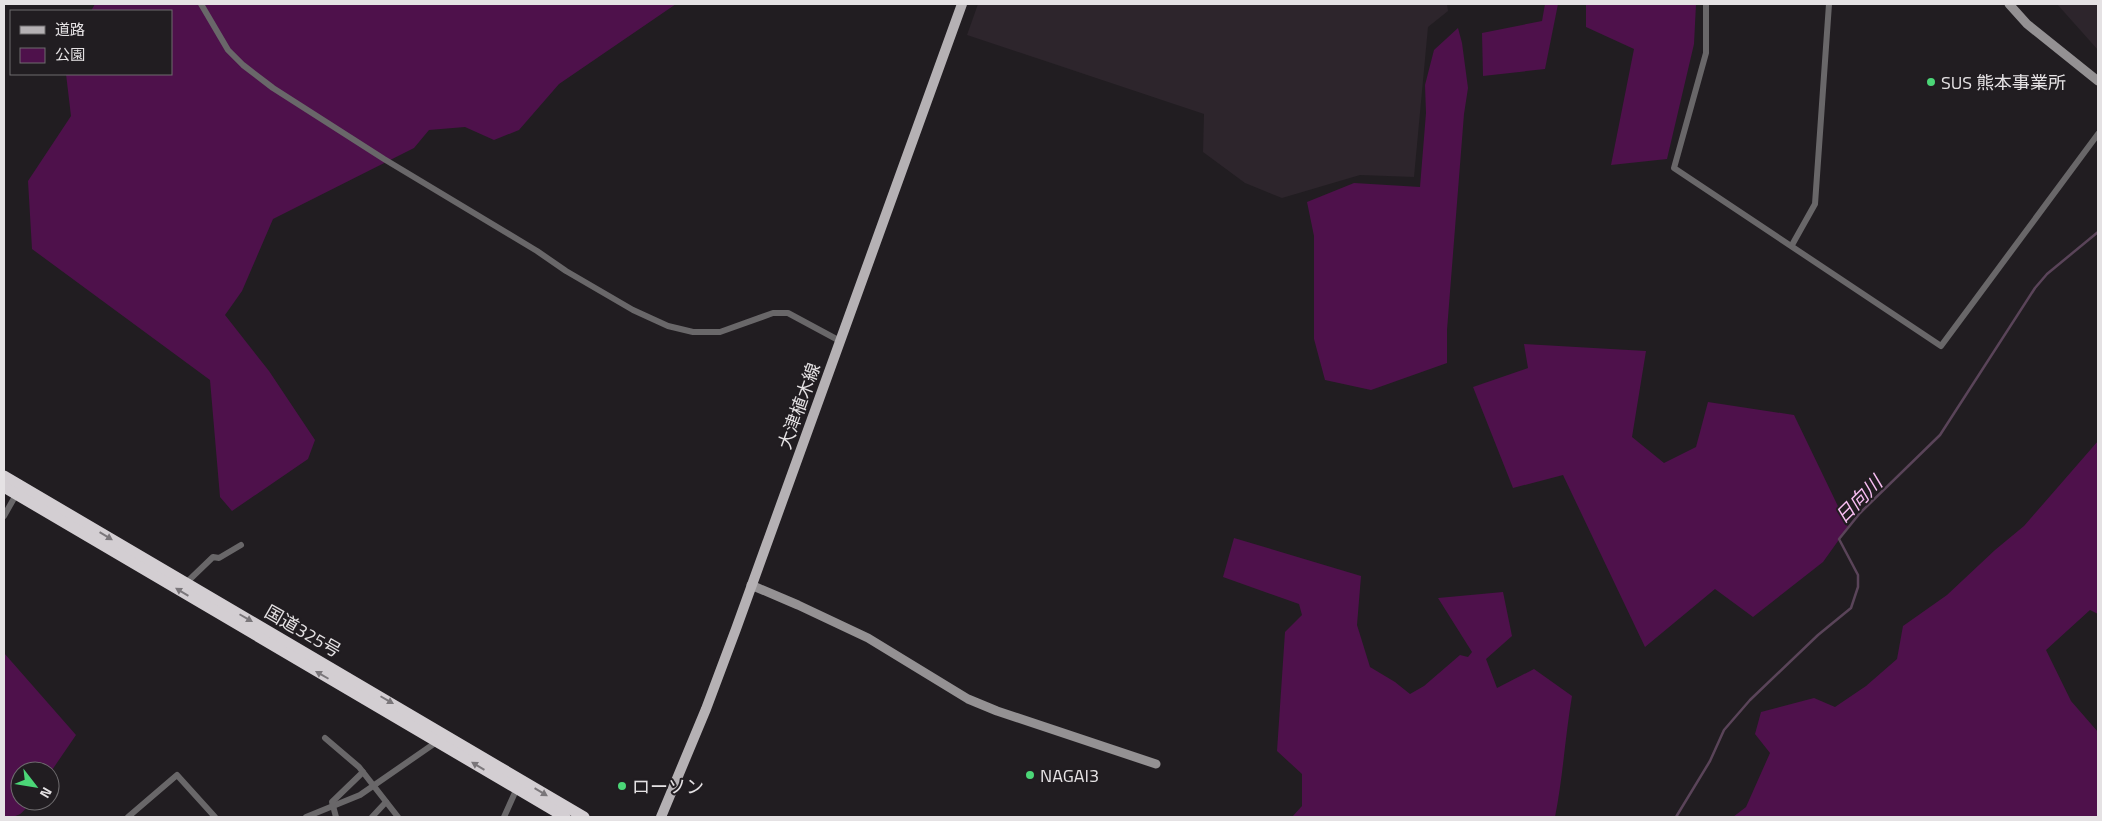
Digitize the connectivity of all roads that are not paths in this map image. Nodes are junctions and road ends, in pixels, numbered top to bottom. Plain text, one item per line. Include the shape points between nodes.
1 (201, 4) edge
2 (962, 4) edge
3 (1706, 4) edge
4 (1829, 4) edge
5 (2009, 4) edge
6 (2098, 80) edge
7 (2098, 134) edge
8 (1792, 245) junction
9 (840, 341) junction
10 (4, 476) edge
11 (4, 486) edge
12 (20, 490) junction
13 (4, 516) edge
14 (241, 545) dead end
15 (186, 583) junction
16 (752, 585) junction
17 (324, 738) dead end
18 (440, 738) junction
19 (1156, 764) dead end
20 (363, 772) junction
21 (518, 784) junction
22 (374, 785) junction
23 (386, 802) junction
24 (334, 807) junction
25 (128, 817) edge
26 (215, 817) edge
27 (306, 817) edge
28 (336, 817) edge
29 (372, 817) edge
30 (398, 817) edge
31 (504, 817) edge
32 (565, 817) edge
33 (584, 817) edge
34 (661, 817) edge

1 - 9 street via 228,50 243,66 273,88 633,310 668,326 693,332 720,332 773,314 788,313
2 - 9 main road, 大津植木線
3 - 8 street via 1706,53 1674,168
4 - 8 street via 1815,204
5 - 6 street via 2026,24
7 - 8 street via 1941,346
9 - 16 main road, 大津植木線
10 - 12 highway, 国道325号
11 - 12 highway, 国道325号
12 - 13 street
12 -> 15 highway, 国道325号
18 -> 12 highway, 国道325号
14 - 15 street via 219,558 213,557
15 -> 18 highway, 国道325号
16 - 19 street via 868,638 968,699
16 - 34 main road, 大津植木線
17 - 20 street
18 - 21 highway, 国道325号
18 - 22 street
20 - 22 street
20 - 24 street via 332,802
21 - 31 street
21 - 32 highway, 国道325号
21 -> 33 highway, 国道325号
22 - 23 street
22 - 24 street
23 - 29 street
23 - 30 street
24 - 27 street
24 - 28 street
25 - 26 street via 177,775

